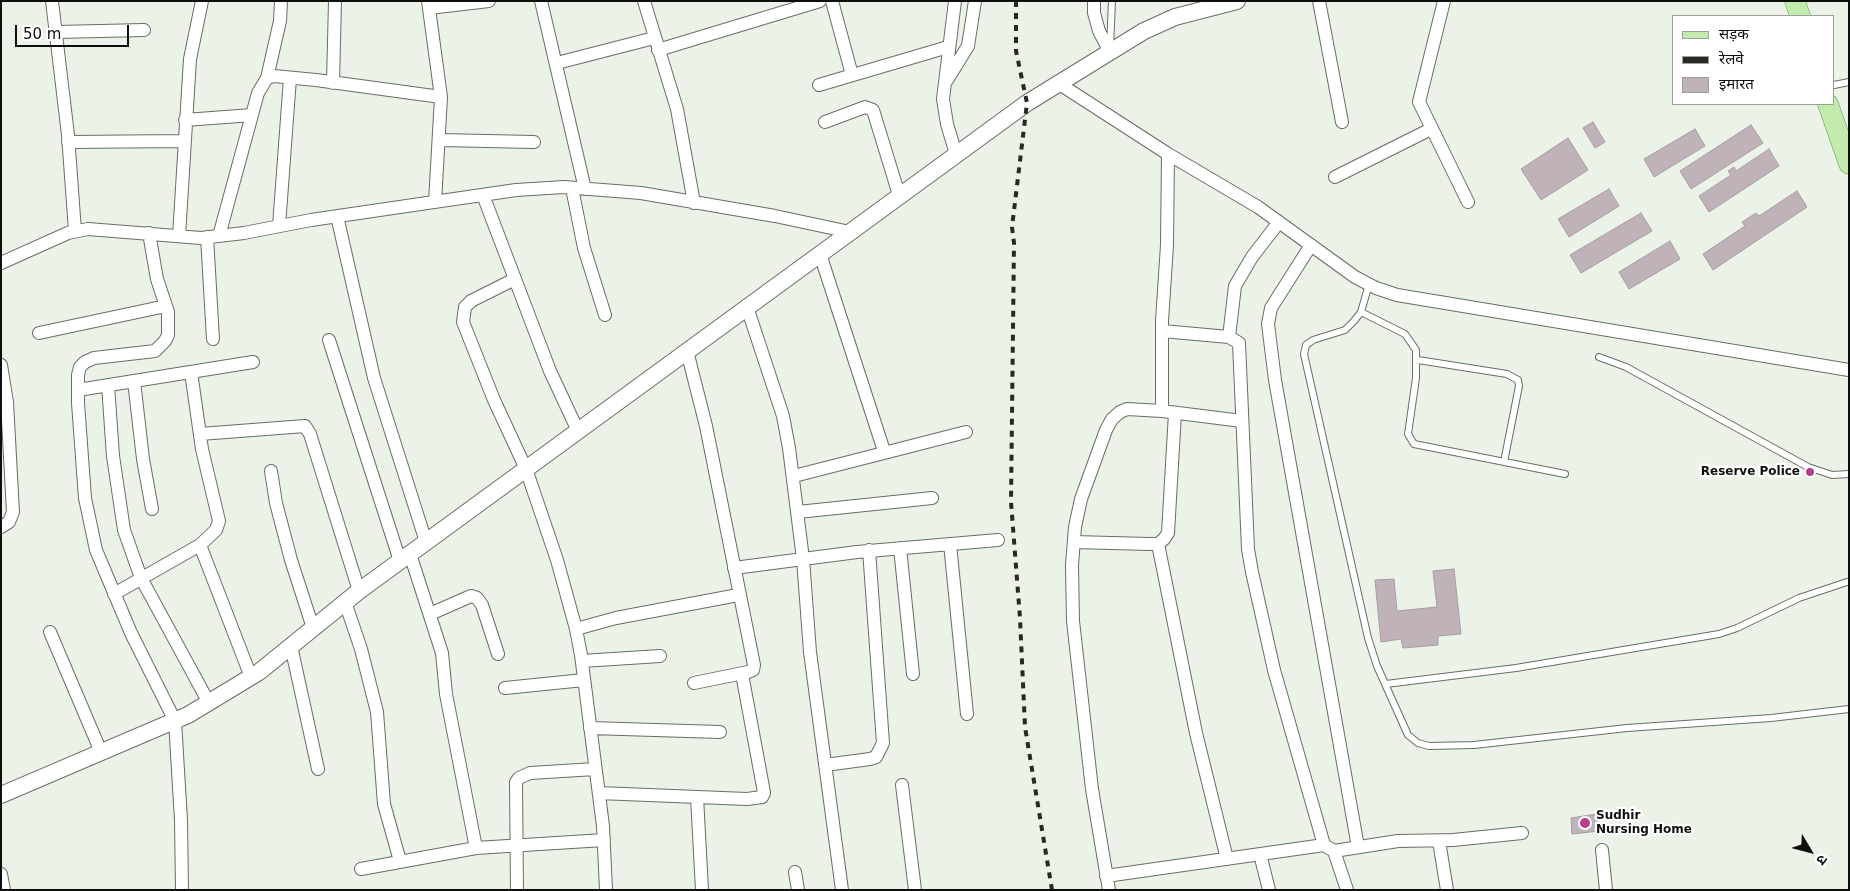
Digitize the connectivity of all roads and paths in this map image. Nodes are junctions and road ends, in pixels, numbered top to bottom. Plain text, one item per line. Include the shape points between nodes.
1 (52, 1) edge
2 (202, 1) edge
3 (281, 1) edge
4 (334, 1) edge
5 (489, 1) edge
6 (541, 1) edge
7 (644, 1) edge
8 (820, 1) edge
9 (832, 1) edge
10 (955, 1) edge
11 (976, 1) edge
12 (1094, 1) edge
13 (1112, 1) edge
14 (1237, 1) edge
15 (1319, 1) edge
16 (1444, 1) edge
17 (1795, 1) edge
18 (428, 5) edge
19 (1800, 15) edge
20 (144, 30) dead end
21 (56, 32) junction
22 (654, 38) junction
23 (948, 47) junction
24 (658, 50) junction
25 (1110, 52) junction
26 (557, 63) junction
27 (852, 75) junction
28 (267, 78) junction
29 (290, 78) junction
30 (946, 82) junction
31 (1849, 82) edge
32 (333, 83) junction
33 (1058, 83) junction
34 (819, 85) dead end
35 (1835, 85) edge
36 (441, 97) junction
37 (1828, 105) edge
38 (252, 115) junction
39 (185, 120) junction
40 (825, 122) dead end
41 (1342, 122) dead end
42 (1431, 129) junction
43 (440, 140) junction
44 (184, 141) junction
45 (68, 142) junction
46 (534, 142) dead end
47 (956, 154) junction
48 (1168, 154) junction
49 (1849, 164) edge
50 (1335, 176) dead end
51 (572, 188) junction
52 (585, 189) junction
53 (483, 195) junction
54 (900, 195) junction
55 (435, 202) junction
56 (1468, 202) dead end
57 (694, 204) junction
58 (337, 216) junction
59 (1279, 222) junction
60 (279, 226) junction
61 (75, 232) junction
62 (850, 232) junction
63 (149, 233) junction
64 (179, 236) junction
65 (213, 237) junction
66 (1311, 245) junction
67 (820, 254) junction
68 (1, 264) edge
69 (515, 279) junction
70 (1369, 284) junction
71 (166, 306) junction
72 (746, 308) junction
73 (1361, 312) junction
74 (605, 315) dead end
75 (1162, 331) junction
76 (39, 332) dead end
77 (1229, 337) junction
78 (213, 339) dead end
79 (329, 340) dead end
80 (687, 351) junction
81 (1599, 357) dead end
82 (1418, 360) junction
83 (253, 362) dead end
84 (1, 365) edge
85 (1849, 370) edge
86 (191, 372) junction
87 (134, 381) junction
88 (108, 385) junction
89 (78, 390) junction
90 (4, 402) edge
91 (1168, 412) junction
92 (1242, 421) junction
93 (578, 430) junction
94 (966, 432) dead end
95 (200, 434) junction
96 (884, 452) junction
97 (1504, 462) junction
98 (6, 469) edge
99 (526, 469) junction
100 (271, 471) dead end
101 (1565, 474) dead end
102 (1849, 474) edge
103 (794, 476) junction
104 (932, 498) dead end
105 (152, 508) dead end
106 (798, 512) junction
107 (1, 527) edge
108 (998, 540) dead end
109 (426, 542) junction
110 (1074, 542) junction
111 (950, 544) junction
112 (1158, 544) junction
113 (200, 545) junction
114 (900, 548) junction
115 (869, 550) junction
116 (405, 557) junction
117 (803, 559) junction
118 (734, 568) junction
119 (141, 578) junction
120 (1847, 582) dead end
121 (359, 591) junction
122 (114, 594) junction
123 (738, 594) junction
124 (345, 602) junction
125 (430, 614) junction
126 (313, 628) junction
127 (576, 628) junction
128 (50, 632) dead end
129 (291, 646) junction
130 (498, 654) dead end
131 (660, 656) dead end
132 (582, 661) junction
133 (742, 674) junction
134 (913, 674) dead end
135 (251, 677) junction
136 (584, 680) junction
137 (694, 683) dead end
138 (1386, 684) junction
139 (505, 688) dead end
140 (208, 703) junction
141 (1849, 710) edge
142 (967, 714) dead end
143 (175, 721) junction
144 (590, 728) junction
145 (720, 732) dead end
146 (101, 752) junction
147 (825, 765) junction
148 (318, 769) dead end
149 (595, 769) junction
150 (902, 786) dead end
151 (599, 793) junction
152 (1, 795) edge
153 (697, 797) junction
154 (1522, 833) dead end
155 (604, 840) junction
156 (1439, 840) junction
157 (517, 845) junction
158 (1358, 847) junction
159 (476, 848) junction
160 (1329, 848) junction
161 (1602, 850) dead end
162 (1260, 854) junction
163 (1227, 859) junction
164 (400, 861) junction
165 (361, 869) dead end
166 (795, 872) dead end
167 (1, 874) edge
168 (1106, 876) junction
169 (4, 890) edge
170 (182, 890) edge
171 (517, 890) edge
172 (606, 890) edge
173 (702, 890) edge
174 (798, 890) edge
175 (842, 890) edge
176 (916, 890) edge
177 (1108, 890) edge
178 (1269, 890) edge
179 (1347, 890) edge
180 (1447, 890) edge
181 (1606, 890) edge

1 - 21 street
2 - 39 street via 190,59
3 - 28 street via 280,21
4 - 32 street
5 - 18 street
6 - 26 street
7 - 22 street
8 - 24 street
9 - 27 street
10 - 23 street
11 - 30 street via 968,46
12 - 25 street via 1099,31
13 - 25 lane
14 - 25 street via 1176,17
15 - 41 street
16 - 42 street via 1419,102
17 - 19 main road
18 - 36 street
20 - 21 street
21 - 45 street
22 - 24 street
22 - 26 street
23 - 27 street
23 - 30 street
24 - 57 street via 677,109
25 - 33 street
26 - 52 street
27 - 34 street
28 - 29 street
28 - 38 street via 258,93
29 - 32 street
29 - 60 street
30 - 47 street via 943,99 946,124
31 - 35 lane
32 - 36 street
33 - 47 street
33 - 48 street
36 - 43 street
37 - 49 main road
38 - 39 street
38 - 65 street
39 - 44 street
40 - 54 street via 865,107 873,110
42 - 50 street
42 - 56 street
43 - 46 street
43 - 55 street
44 - 45 street
44 - 64 street
45 - 61 street
47 - 54 street
48 - 59 street
48 - 75 street
51 - 52 street
51 - 53 street
51 - 74 street via 580,234
52 - 57 street via 640,193
53 - 55 street
53 - 69 street
54 - 62 street
55 - 58 street
57 - 62 street
58 - 60 street
58 - 109 street via 374,378
59 - 66 street
59 - 77 street via 1235,286
60 - 65 street
61 - 63 street via 102,229
61 - 68 street
62 - 67 street
63 - 64 street
63 - 71 street via 157,279
64 - 65 street
65 - 78 street
66 - 70 street
66 - 158 street via 1271,308 1268,324 1274,380
67 - 72 street
67 - 96 street
69 - 93 street via 550,371
69 - 99 street via 465,306 463,322
70 - 73 lane
70 - 85 street via 1397,295
71 - 76 street
71 - 89 street via 168,336 161,346 155,351 94,358 85,362 80,367
72 - 80 street
72 - 103 street via 783,416
73 - 82 lane via 1405,334 1416,350
73 - 138 lane via 1346,330 1312,340 1306,345 1304,354 1368,638
75 - 77 street
75 - 91 street
77 - 92 street via 1236,339 1241,350
79 - 116 street
80 - 93 street
80 - 118 street via 706,426
81 - 102 lane via 1626,366 1808,467 1832,476
82 - 97 lane via 1408,434 1414,444
82 - 97 lane via 1506,374 1518,380
83 - 86 street
84 - 90 street
86 - 87 street
86 - 95 street
87 - 88 street
87 - 105 street via 142,459
88 - 89 street
88 - 119 street via 113,456 124,530
89 - 122 street via 85,498 96,550
90 - 98 street
91 - 92 street
91 - 110 street via 1127,410 1112,419 1081,499
91 - 112 street via 1168,533
92 - 160 street via 1252,572 1274,670
93 - 99 street
94 - 96 street
95 - 113 street via 219,521 216,530
95 - 121 street via 305,426
96 - 103 street
97 - 101 lane
98 - 107 street via 14,512 9,522
99 - 109 street
99 - 127 street
100 - 126 street via 288,550
103 - 106 street
104 - 106 street
106 - 117 street
108 - 111 street
109 - 116 street
110 - 112 street
110 - 168 street via 1073,621 1092,789
111 - 114 street
111 - 142 street
112 - 163 street via 1196,733
113 - 119 street
113 - 135 street
114 - 115 street
114 - 134 street
115 - 117 street
115 - 147 street via 883,743 876,757
116 - 121 street
116 - 125 street
117 - 118 street
117 - 147 street via 810,652
118 - 123 street
119 - 122 street
119 - 140 street
120 - 138 lane via 1798,598 1719,634 1516,668
121 - 124 street
122 - 143 street
123 - 127 street
123 - 133 street via 754,665 753,670
124 - 126 street
124 - 164 street via 364,658 377,712 384,804
125 - 130 street via 471,596 477,598
125 - 159 street via 442,653 449,712
126 - 129 street
127 - 132 street
128 - 146 street
129 - 135 street
129 - 148 street
131 - 132 street
132 - 136 street
133 - 137 street
133 - 153 street via 764,793 756,799
135 - 140 street
136 - 139 street
136 - 144 street
138 - 141 lane via 1408,735 1429,746 1474,745 1627,728
140 - 143 street
143 - 146 street
143 - 170 street
144 - 145 street
144 - 149 street
146 - 152 street
147 - 175 street
149 - 151 street
149 - 157 street via 530,773 519,778 516,782
150 - 176 street
151 - 153 street
151 - 155 street
153 - 173 street
154 - 156 street
155 - 157 street
155 - 172 street
156 - 158 street via 1398,841
156 - 180 street
157 - 159 street
157 - 171 street
158 - 160 street
159 - 164 street
160 - 162 street
160 - 179 street
161 - 181 street
162 - 163 street
162 - 178 street
163 - 168 street
164 - 165 street
166 - 174 street
167 - 169 street
168 - 177 street

